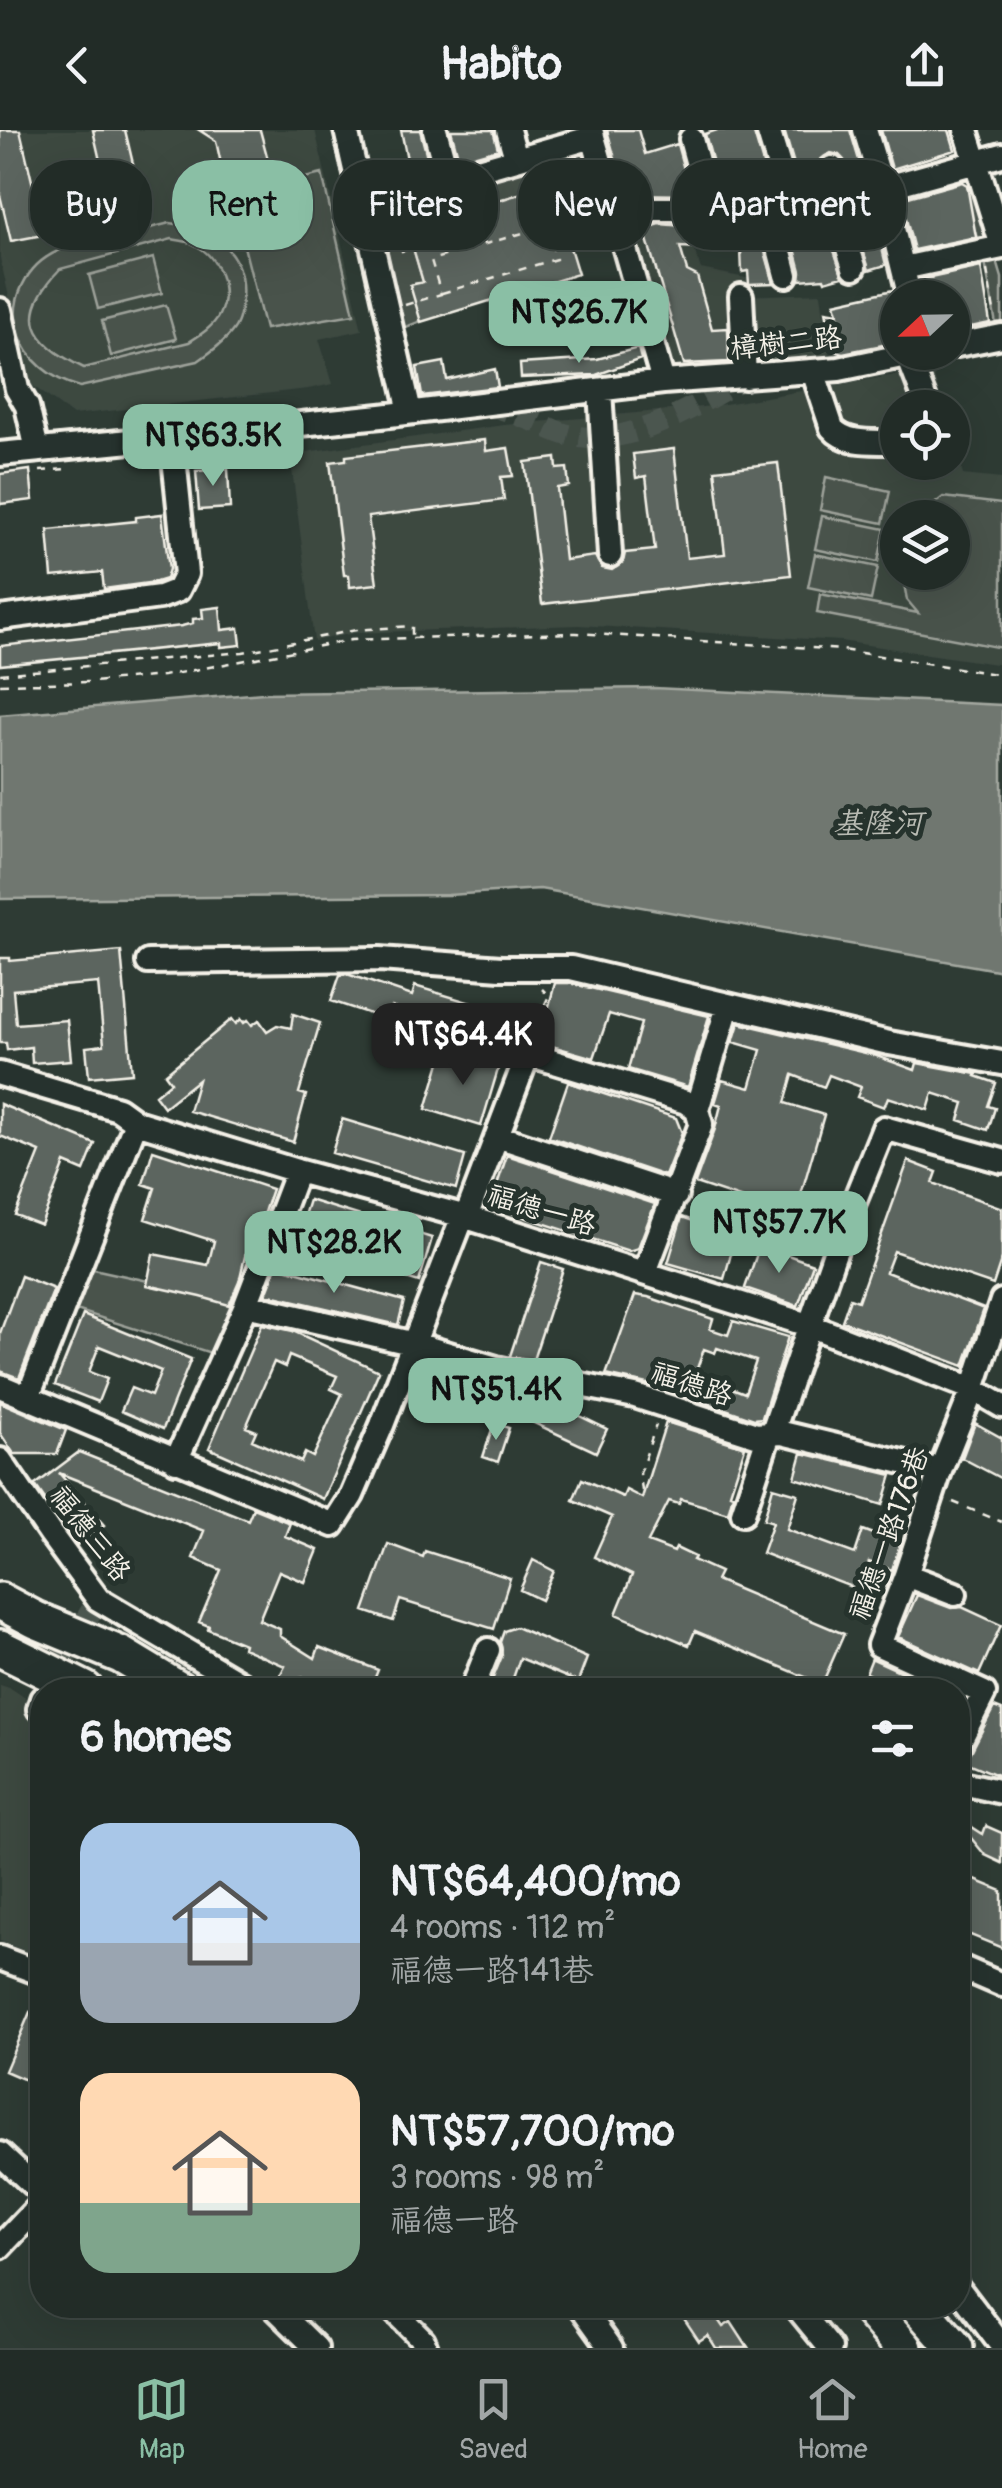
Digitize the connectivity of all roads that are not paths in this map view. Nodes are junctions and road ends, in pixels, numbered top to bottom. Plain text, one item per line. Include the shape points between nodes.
1 (346, 130) edge
2 (436, 130) edge
3 (508, 130) edge
4 (768, 130) edge
5 (864, 130) edge
6 (966, 130) edge
7 (593, 138) edge
8 (691, 139) dead end
9 (1002, 155) edge
10 (516, 158) junction
11 (353, 160) edge
12 (444, 160) edge
13 (697, 160) edge
14 (773, 160) edge
15 (873, 160) edge
16 (976, 162) junction
17 (498, 163) edge
18 (906, 181) edge
19 (1002, 247) edge
20 (374, 250) edge
21 (625, 250) edge
22 (784, 250) edge
23 (848, 250) edge
24 (898, 250) edge
25 (854, 267) dead end
26 (903, 268) junction
27 (786, 275) dead end
28 (906, 280) edge
29 (742, 296) dead end
30 (0, 310) edge
31 (1002, 336) edge
32 (970, 342) edge
33 (880, 361) edge
34 (812, 371) junction
35 (744, 377) junction
36 (663, 382) junction
37 (600, 390) junction
38 (410, 412) junction
39 (172, 438) junction
40 (880, 441) edge
41 (37, 450) junction
42 (0, 454) edge
43 (610, 554) dead end
44 (0, 618) edge
45 (148, 962) dead end
46 (725, 1016) dead end
47 (1002, 1062) edge
48 (0, 1074) edge
49 (697, 1110) junction
50 (136, 1122) junction
51 (496, 1136) junction
52 (1002, 1161) edge
53 (297, 1171) junction
54 (676, 1194) junction
55 (464, 1216) junction
56 (645, 1272) junction
57 (1002, 1301) edge
58 (246, 1305) junction
59 (811, 1326) junction
60 (415, 1344) junction
61 (0, 1386) edge
62 (972, 1389) junction
63 (28, 1397) junction
64 (1002, 1406) edge
65 (770, 1434) junction
66 (0, 1460) edge
67 (176, 1461) junction
68 (936, 1483) junction
69 (744, 1512) dead end
70 (0, 1576) edge
71 (906, 1576) junction
72 (955, 1594) dead end
73 (0, 1601) edge
74 (0, 1648) edge
75 (488, 1650) dead end
76 (121, 1655) junction
77 (61, 1678) edge
78 (159, 1678) edge
79 (232, 1678) edge
80 (477, 1678) edge
81 (952, 1678) edge
82 (970, 1687) edge
83 (970, 1720) edge
84 (970, 1785) edge
85 (1002, 1792) edge
86 (0, 1958) edge
87 (30, 1969) edge
88 (970, 1971) edge
89 (1002, 1985) edge
90 (0, 2154) edge
91 (30, 2179) edge
92 (30, 2202) edge
93 (0, 2247) edge
94 (970, 2298) edge
95 (285, 2318) edge
96 (401, 2318) edge
97 (589, 2318) edge
98 (806, 2318) edge
99 (852, 2318) edge
100 (878, 2318) edge
101 (928, 2318) edge
102 (993, 2318) edge
103 (1002, 2346) edge
104 (316, 2348) edge
105 (426, 2348) edge
106 (611, 2348) edge
107 (830, 2348) edge
108 (877, 2348) edge
109 (904, 2348) edge
110 (954, 2348) edge

1 - 11 street
2 - 12 street
3 - 10 street
4 - 14 street
5 - 15 street
6 - 16 street
7 - 10 street
8 - 13 street
9 - 16 street
10 - 17 street
16 - 18 street
16 - 19 street
19 - 26 street
20 - 38 street
21 - 36 street
22 - 27 street
23 - 25 street
24 - 26 street
26 - 28 street
29 - 35 street
30 - 41 street
31 - 32 street
33 - 34 street, 樟樹二路
34 - 35 street, 樟樹二路
34 - 40 street via 837,434
35 - 36 street, 樟樹二路
36 - 37 street, 樟樹二路
37 - 38 street, 樟樹二路
37 - 43 street
38 - 39 street, 樟樹二路
39 - 41 street, 樟樹二路
39 - 44 street via 186,574 178,590
41 - 42 street, 樟樹二路
45 - 47 street via 380,959 571,968 890,1044
46 - 49 street
48 - 50 street, 福德一路 via 118,1109
49 - 51 street via 528,1054
49 - 54 street via 700,1124
50 - 53 street, 福德一路
50 - 63 street
51 - 54 street
51 - 55 street
52 - 59 street via 884,1128
53 - 55 street, 福德一路
53 - 58 street
54 - 56 street
55 - 56 street, 福德一路
55 - 60 street
56 - 59 street, 福德一路
57 - 62 street, 福德一路176巷
58 - 60 street, 福德路
58 - 67 street
59 - 62 street, 福德一路
59 - 65 street
60 - 65 street, 福德路
60 - 67 street via 333,1525
61 - 63 street
62 - 64 street, 福德一路
62 - 68 street, 福德一路176巷
63 - 67 street
65 - 68 street, 福德路
65 - 69 street
66 - 79 street, 福德三路 via 98,1599
68 - 71 street, 福德一路176巷
70 - 76 highway
71 - 72 street
71 - 81 street, 福德一路176巷 via 880,1645
73 - 76 highway
74 - 77 highway
75 - 80 street
76 - 78 highway
82 - 83 street, 福德一路176巷 via 984,1693
84 - 85 street
86 - 87 street
88 - 89 street
90 - 91 street
92 - 93 street
94 - 102 street
95 - 104 street
96 - 105 street
97 - 106 street
98 - 107 street
99 - 108 highway
100 - 109 highway
101 - 110 highway
102 - 103 street

